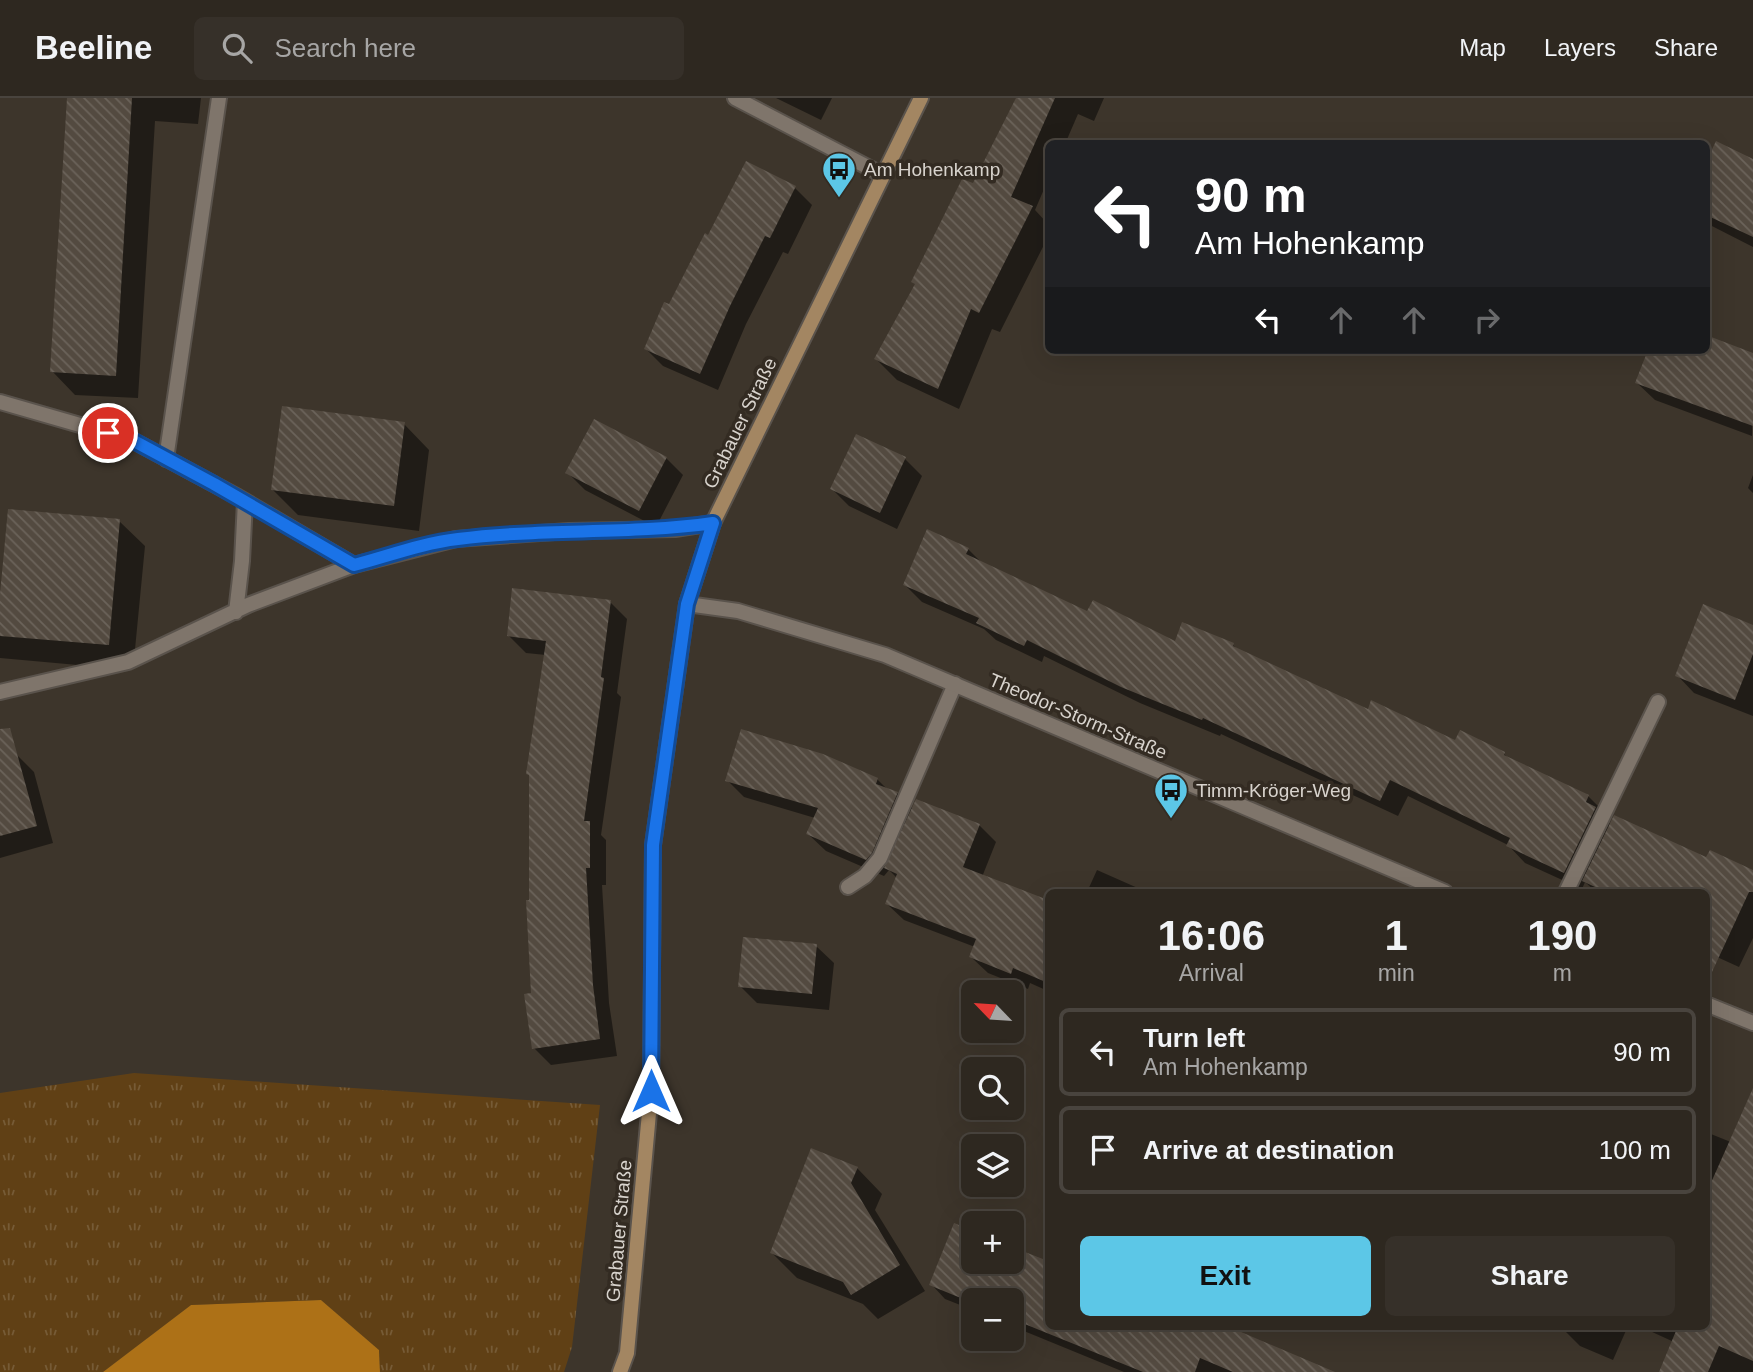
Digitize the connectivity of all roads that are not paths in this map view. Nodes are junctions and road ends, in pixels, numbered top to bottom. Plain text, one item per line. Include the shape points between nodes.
1 (219, 98) edge
2 (735, 98) edge
3 (921, 98) edge
4 (883, 175) junction
5 (0, 402) edge
6 (166, 459) junction
7 (245, 501) junction
8 (713, 523) junction
9 (354, 565) junction
10 (687, 604) junction
11 (236, 612) junction
12 (955, 684) junction
13 (0, 692) edge
14 (1658, 702) dead end
15 (848, 887) dead end
16 (1438, 889) edge
17 (1567, 889) edge
18 (1710, 1006) edge
19 (1753, 1024) edge
20 (620, 1372) edge

1 - 6 street
2 - 4 street
3 - 4 main road, Grabauer Straße
4 - 8 main road, Grabauer Straße
5 - 6 street via 132,440
6 - 7 street
7 - 9 street
7 - 11 street
8 - 9 street via 675,529 456,539
8 - 10 main road, Grabauer Straße
9 - 11 street
10 - 12 street, Theodor-Storm-Straße via 738,611 886,655
10 - 20 main road, Grabauer Straße via 653,845 651,1091 627,1353
11 - 13 street via 128,662
12 - 15 street via 880,858
12 - 16 street, Theodor-Storm-Straße
14 - 17 street
18 - 19 street

